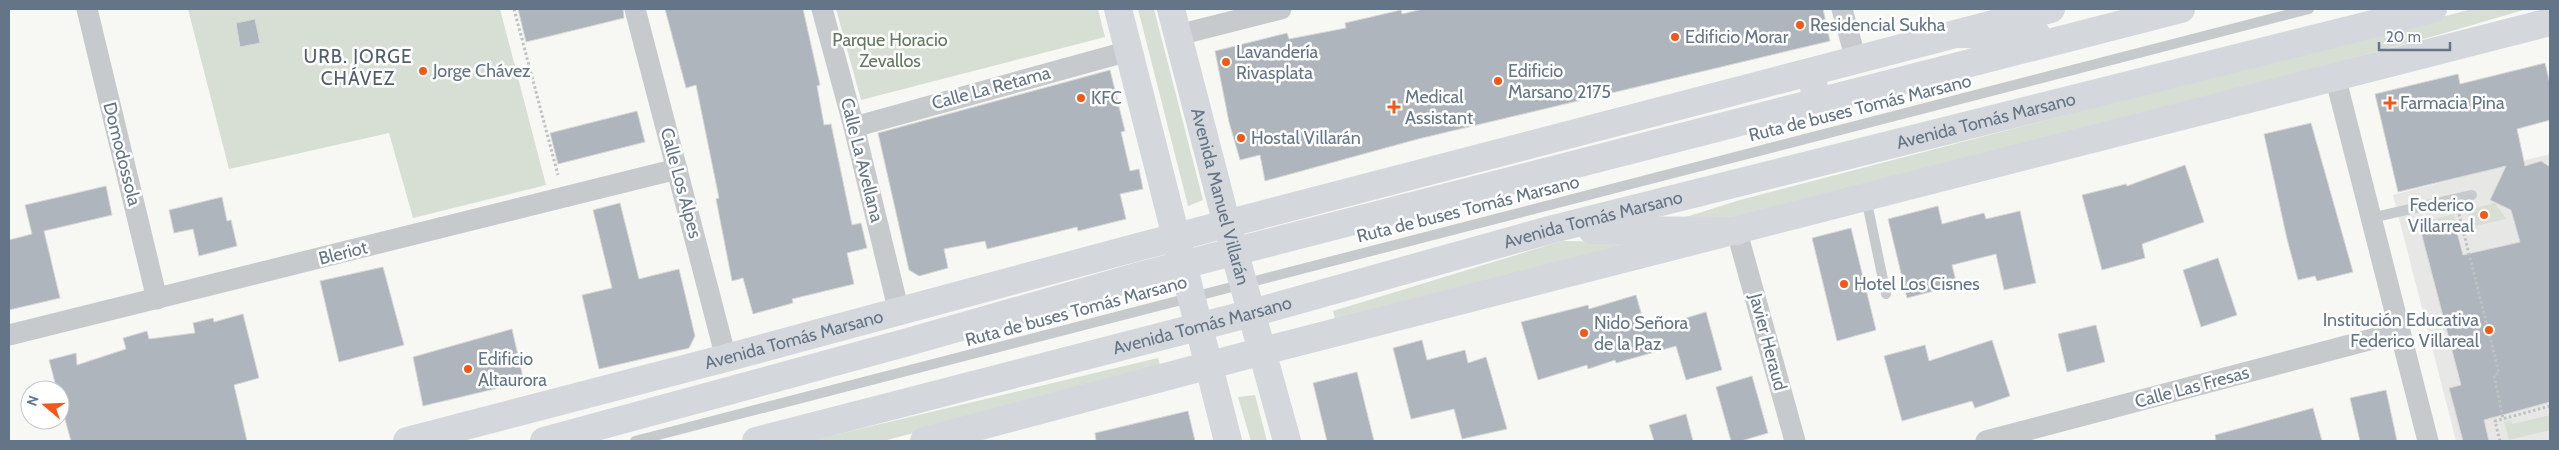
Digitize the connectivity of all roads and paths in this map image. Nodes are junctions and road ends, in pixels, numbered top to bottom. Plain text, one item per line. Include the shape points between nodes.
1 (87, 9) edge
2 (514, 9) edge
3 (635, 9) edge
4 (822, 9) edge
5 (1118, 9) edge
6 (1171, 9) edge
7 (1281, 9) edge
8 (1842, 9) edge
9 (2051, 9) edge
10 (2181, 9) edge
11 (2309, 9) edge
12 (2433, 9) edge
13 (2550, 22) edge
14 (1956, 34) junction
15 (1178, 36) junction
16 (2074, 36) junction
17 (1129, 51) junction
18 (1856, 60) junction
19 (1810, 73) junction
20 (2335, 76) junction
21 (1818, 102) junction
22 (854, 127) junction
23 (677, 169) junction
24 (2472, 195) dead end
25 (563, 197) junction
26 (1866, 198) junction
27 (2455, 199) junction
28 (2371, 218) junction
29 (1227, 224) junction
30 (1553, 230) junction
31 (1739, 237) junction
32 (1176, 238) junction
33 (1235, 252) junction
34 (1183, 265) junction
35 (1244, 285) junction
36 (1886, 294) dead end
37 (1191, 298) junction
38 (157, 299) junction
39 (900, 312) junction
40 (1252, 313) junction
41 (1199, 327) junction
42 (2399, 332) junction
43 (9, 335) edge
44 (1263, 351) junction
45 (726, 358) junction
46 (1209, 366) junction
47 (2550, 406) edge
48 (2503, 418) junction
49 (407, 441) edge
50 (544, 441) edge
51 (635, 441) edge
52 (756, 441) edge
53 (924, 441) edge
54 (1228, 441) edge
55 (1287, 441) edge
56 (1795, 441) edge
57 (1986, 441) edge
58 (2428, 441) edge
59 (2500, 441) edge

1 - 38 street, Domodossola
2 - 25 path
3 - 23 street, Calle Los Alpes
4 - 22 street, Calle La Avellana
5 - 17 main road
6 - 15 main road, Avenida Manuel Villarán
7 - 15 street
8 - 18 street
9 - 14 main road, Avenida Tomás Marsano
10 - 16 main road, Avenida Tomás Marsano
11 - 35 lane, Ruta de buses Tomás Marsano
12 - 30 main road, Avenida Tomás Marsano
13 - 20 main road
14 - 16 main road
14 - 18 main road, Avenida Tomás Marsano
15 - 29 main road, Avenida Manuel Villarán
16 - 21 main road, Avenida Tomás Marsano
17 - 22 street, Calle La Retama
17 - 32 main road
18 - 19 main road, Avenida Tomás Marsano
19 - 21 main road
19 - 29 main road, Avenida Tomás Marsano
20 - 26 main road
20 - 28 street
21 - 33 main road, Avenida Tomás Marsano
22 - 39 street, Calle La Avellana
23 - 25 street, Bleriot
23 - 45 street, Calle Los Alpes
24 - 27 lane
25 - 38 street, Bleriot
26 - 31 main road
26 - 36 lane
27 - 28 lane
27 - 48 path via 2499,373 2494,375
28 - 42 street
29 - 32 main road, Avenida Tomás Marsano
29 - 33 main road, Avenida Manuel Villarán
30 - 31 main road
30 - 40 main road, Avenida Tomás Marsano
31 - 44 main road
31 - 56 street, Javier Heraud
32 - 34 main road
32 - 39 main road, Avenida Tomás Marsano
33 - 34 main road, Avenida Tomás Marsano
33 - 35 main road, Avenida Manuel Villarán
34 - 37 main road
34 - 50 main road, Avenida Tomás Marsano
35 - 37 lane, Ruta de buses Tomás Marsano
35 - 40 main road, Avenida Manuel Villarán
37 - 41 main road
37 - 51 lane, Ruta de buses Tomás Marsano
38 - 43 street, Bleriot
39 - 45 main road, Avenida Tomás Marsano
40 - 41 main road, Avenida Tomás Marsano
40 - 44 main road, Avenida Manuel Villarán
41 - 46 main road
41 - 52 main road, Avenida Tomás Marsano
42 - 57 street, Calle Las Fresas
42 - 58 street
44 - 46 main road
44 - 55 main road, Avenida Manuel Villarán
45 - 49 main road, Avenida Tomás Marsano
46 - 53 main road
46 - 54 main road
47 - 48 path
48 - 59 path via 2495,421

